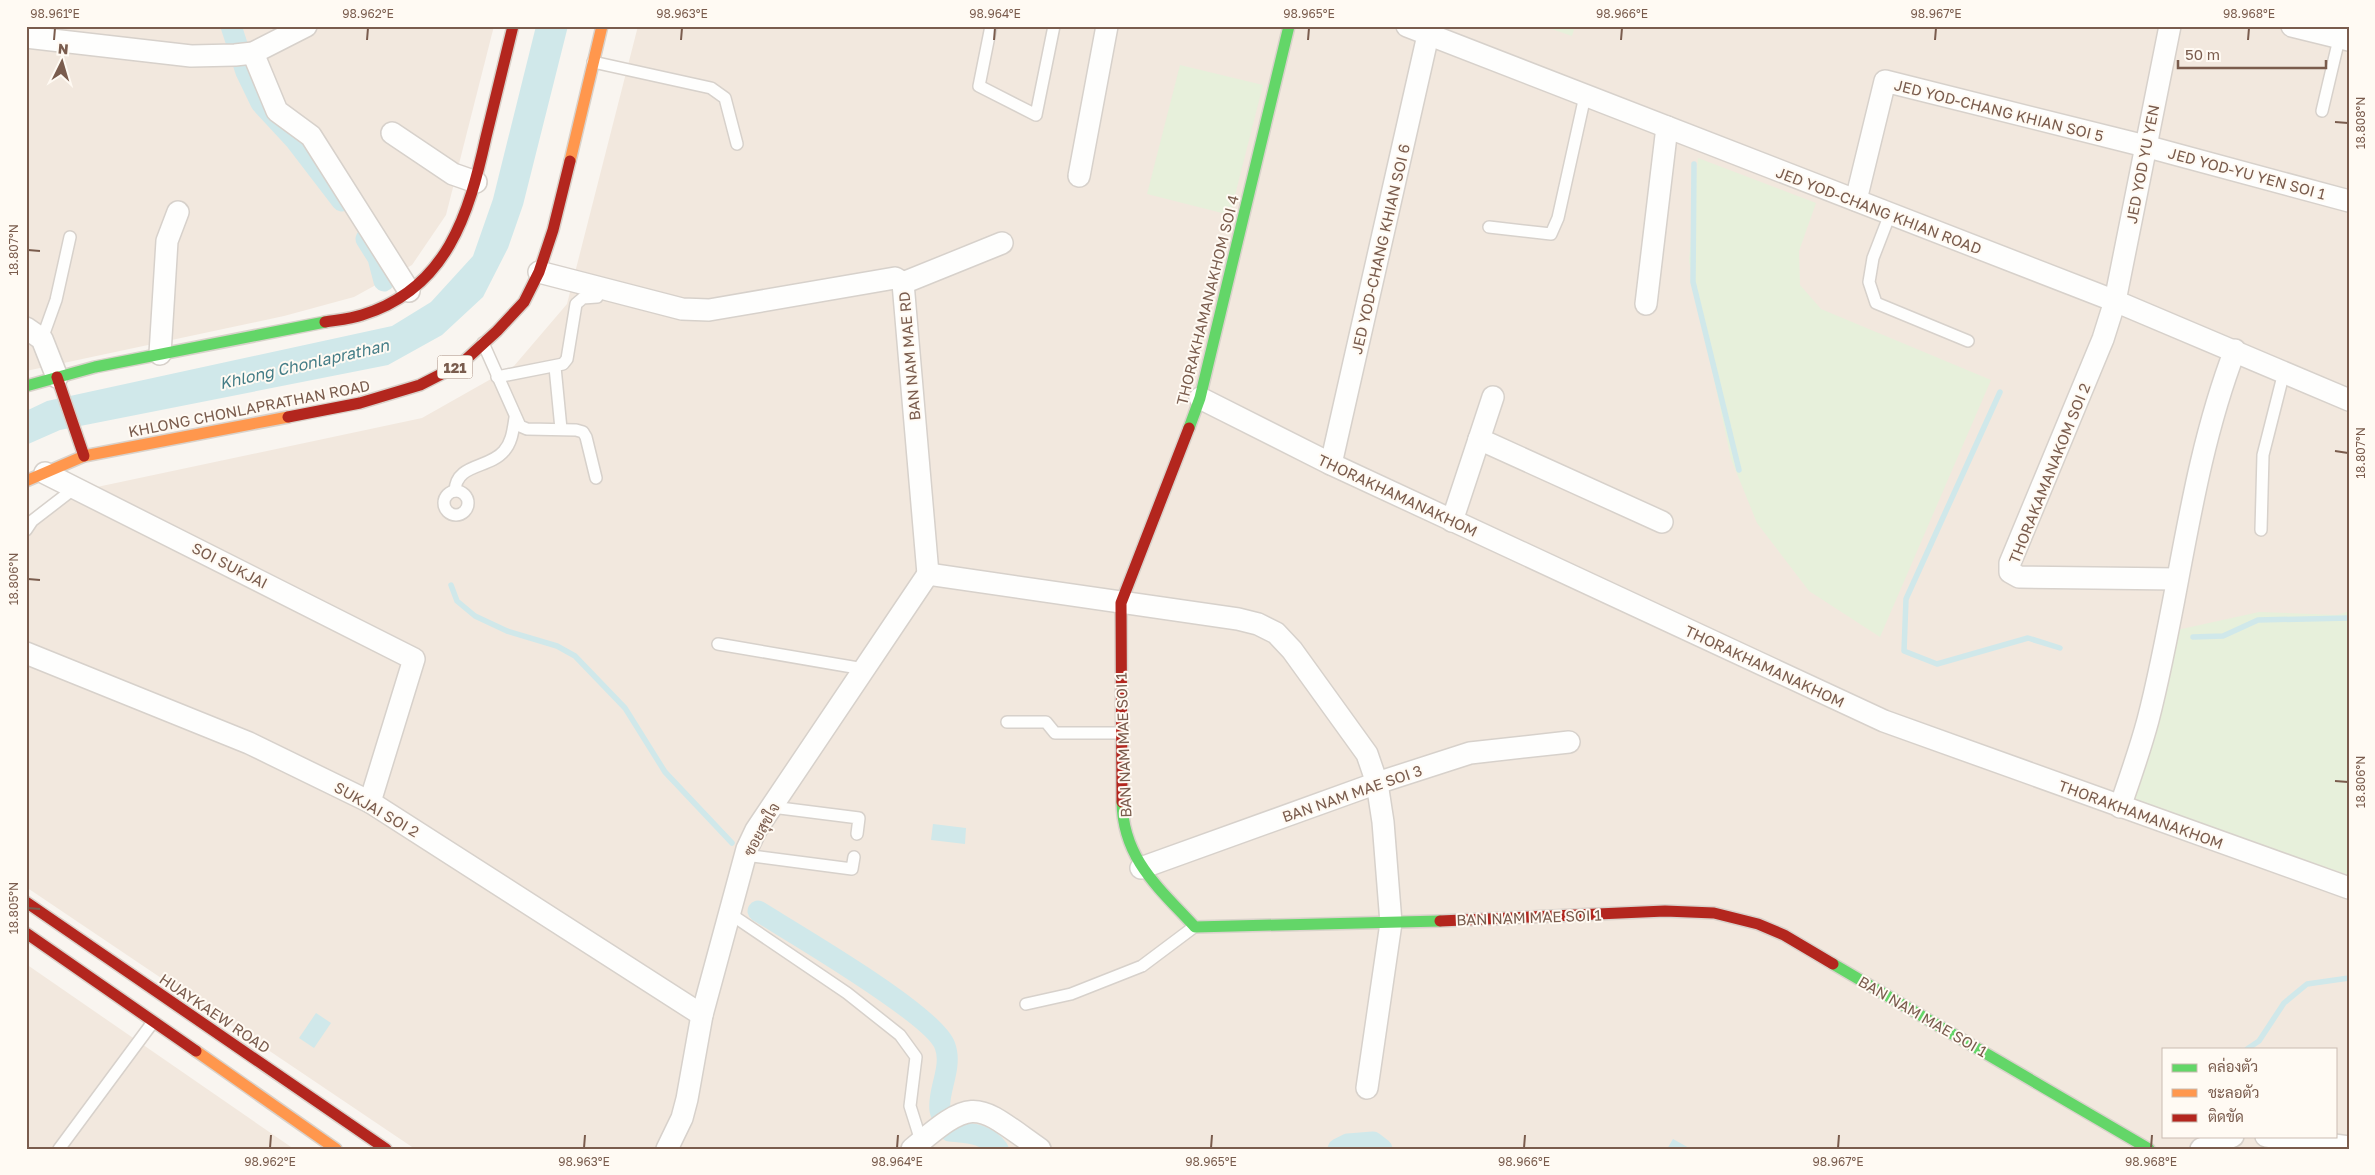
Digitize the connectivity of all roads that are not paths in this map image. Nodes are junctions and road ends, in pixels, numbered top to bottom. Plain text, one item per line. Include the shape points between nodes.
1 (306, 26) edge
2 (513, 26) edge
3 (602, 26) edge
4 (991, 26) edge
5 (1054, 26) edge
6 (1107, 26) edge
7 (1289, 26) edge
8 (1407, 26) edge
9 (2170, 26) edge
10 (2292, 26) edge
11 (1428, 35) junction
12 (26, 37) edge
13 (2344, 40) edge
14 (244, 54) junction
15 (593, 62) junction
16 (1586, 96) junction
17 (2322, 111) dead end
18 (1667, 127) junction
19 (392, 133) dead end
20 (737, 144) dead end
21 (2145, 146) junction
22 (1079, 176) dead end
23 (476, 182) junction
24 (1856, 200) junction
25 (2349, 201) edge
26 (178, 212) dead end
27 (1890, 214) junction
28 (1489, 227) dead end
29 (70, 237) dead end
30 (1002, 243) dead end
31 (539, 272) junction
32 (903, 283) junction
33 (600, 288) junction
34 (409, 291) junction
35 (2115, 301) junction
36 (1646, 304) dead end
37 (34, 333) edge
38 (1968, 341) dead end
39 (483, 343) junction
40 (2235, 350) junction
41 (160, 354) junction
42 (555, 367) junction
43 (2284, 372) junction
44 (57, 377) junction
45 (497, 377) junction
46 (26, 386) edge
47 (1493, 397) dead end
48 (1200, 398) junction
49 (2349, 400) edge
50 (515, 418) junction
51 (561, 429) junction
52 (1479, 439) junction
53 (84, 456) junction
54 (1331, 464) junction
55 (36, 477) edge
56 (596, 478) dead end
57 (76, 487) junction
58 (455, 491) dead end
59 (1452, 521) junction
60 (1662, 522) dead end
61 (26, 530) edge
62 (2261, 530) dead end
63 (928, 574) junction
64 (2177, 579) junction
65 (1121, 603) junction
66 (718, 644) dead end
67 (26, 653) edge
68 (864, 669) junction
69 (1007, 722) dead end
70 (1120, 733) junction
71 (1569, 742) dead end
72 (1377, 783) junction
73 (370, 802) junction
74 (772, 807) junction
75 (2120, 807) junction
76 (857, 834) dead end
77 (745, 855) junction
78 (854, 857) dead end
79 (1141, 868) junction
80 (2349, 888) edge
81 (26, 902) edge
82 (729, 913) junction
83 (1390, 923) junction
84 (1195, 927) junction
85 (26, 933) edge
86 (1026, 1004) dead end
87 (702, 1015) junction
88 (154, 1022) junction
89 (1367, 1088) dead end
90 (2227, 1138) edge
91 (2281, 1138) edge
92 (917, 1145) edge
93 (2349, 1147) edge
94 (59, 1149) edge
95 (335, 1149) edge
96 (386, 1149) edge
97 (667, 1149) edge
98 (1040, 1149) edge
99 (2149, 1149) edge
100 (2201, 1149) edge

1 - 14 street
2 - 23 main road
3 - 15 main road, KHLONG CHONLAPRATHAN ROAD / 121
4 - 5 lane via 978,86 1036,115
6 - 22 street
7 - 48 main road, THORAKHAMANAKHOM SOI 4
8 - 11 street, JED YOD-CHANG KHIAN ROAD
9 - 21 street, JED YOD YU YEN
10 - 13 street
11 - 16 street, JED YOD-CHANG KHIAN ROAD
11 - 54 street, JED YOD-CHANG KHIAN SOI 6
12 - 14 street via 191,56
13 - 17 lane
14 - 34 street via 277,111 311,136
15 - 20 lane via 711,88 726,98
15 - 31 main road, KHLONG CHONLAPRATHAN ROAD / 121 via 553,230
16 - 18 street, JED YOD-CHANG KHIAN ROAD
16 - 28 lane via 1558,218 1551,234
18 - 24 street, JED YOD-CHANG KHIAN ROAD
18 - 36 street
19 - 23 street via 453,174
21 - 24 street, JED YOD-CHANG KHIAN SOI 5 via 1885,81
21 - 25 street, JED YOD-YU YEN SOI 1
21 - 35 street, JED YOD YU YEN
23 - 34 main road via 460,228 446,254
24 - 27 street, JED YOD-CHANG KHIAN ROAD
26 - 41 street via 167,241
27 - 35 street, JED YOD-CHANG KHIAN ROAD
27 - 38 lane via 1873,258 1869,282 1876,303
29 - 37 lane via 56,300
30 - 32 street
31 - 33 street, BAN NAM MAE RD
31 - 39 main road, KHLONG CHONLAPRATHAN ROAD / 121 via 524,302
32 - 33 street, BAN NAM MAE RD via 895,278 709,310 682,309
32 - 63 street, BAN NAM MAE RD
33 - 42 lane via 597,297 583,298 576,304 567,359
34 - 41 main road via 362,315
35 - 40 street, JED YOD-CHANG KHIAN ROAD
35 - 64 street, THORAKAMANAKOM SOI 2 via 2103,339 2010,562 2010,572 2019,577
37 - 44 street
39 - 45 lane
39 - 53 main road, KHLONG CHONLAPRATHAN ROAD / 121 via 461,364 420,385 360,403
40 - 43 street, JED YOD-CHANG KHIAN ROAD
40 - 64 street via 2218,394 2202,452
41 - 44 main road
42 - 45 lane
42 - 51 lane
43 - 49 street, JED YOD-CHANG KHIAN ROAD
43 - 62 lane via 2263,455
44 - 46 main road
44 - 53 main road
45 - 50 lane
47 - 52 street
48 - 54 street, THORAKHAMANAKHOM
48 - 65 main road, THORAKHAMANAKHOM SOI 4
50 - 51 lane via 524,429
50 - 58 lane via 513,434 504,450 494,460 463,473 456,482
51 - 56 lane via 585,434
52 - 59 street
52 - 60 street
53 - 55 main road, KHLONG CHONLAPRATHAN ROAD / 121
54 - 59 street, THORAKHAMANAKHOM
55 - 57 street, SOI SUKJAI
57 - 61 lane via 32,521
57 - 73 street, SOI SUKJAI via 414,659
59 - 75 street, THORAKHAMANAKHOM via 1884,721
63 - 65 street
63 - 68 street, ซอยสุขใจ
64 - 75 street via 2148,721
65 - 70 main road, BAN NAM MAE SOI 1
65 - 72 street via 1238,619 1276,633 1292,650 1367,754
66 - 68 lane
67 - 73 street, SUKJAI SOI 2 via 249,743
68 - 74 street, ซอยสุขใจ
69 - 70 lane via 1046,722 1055,733
70 - 79 main road, BAN NAM MAE SOI 1 via 1122,811 1128,840
71 - 72 street, BAN NAM MAE SOI 3 via 1470,753
72 - 79 street, BAN NAM MAE SOI 3
72 - 83 street
73 - 87 street, SUKJAI SOI 2
74 - 76 lane via 859,818
74 - 77 street, ซอยสุขใจ via 756,830
75 - 80 street, THORAKHAMANAKHOM
77 - 78 lane via 852,869
77 - 82 street, ซอยสุขใจ
79 - 84 main road, BAN NAM MAE SOI 1
81 - 96 main road, HUAYKAEW ROAD
82 - 87 street, ซอยสุขใจ
82 - 92 lane via 846,993 900,1035 916,1057 910,1106
83 - 84 main road, BAN NAM MAE SOI 1
83 - 89 street
83 - 99 main road, BAN NAM MAE SOI 1 via 1665,911 1714,913 1758,924 1784,935
84 - 86 lane via 1142,966 1071,994
85 - 88 main road
87 - 97 street, ซอยสุขใจ via 688,1098
88 - 94 lane
88 - 95 main road
90 - 100 street
91 - 93 street
92 - 98 street via 947,1121 973,1110 1004,1122

